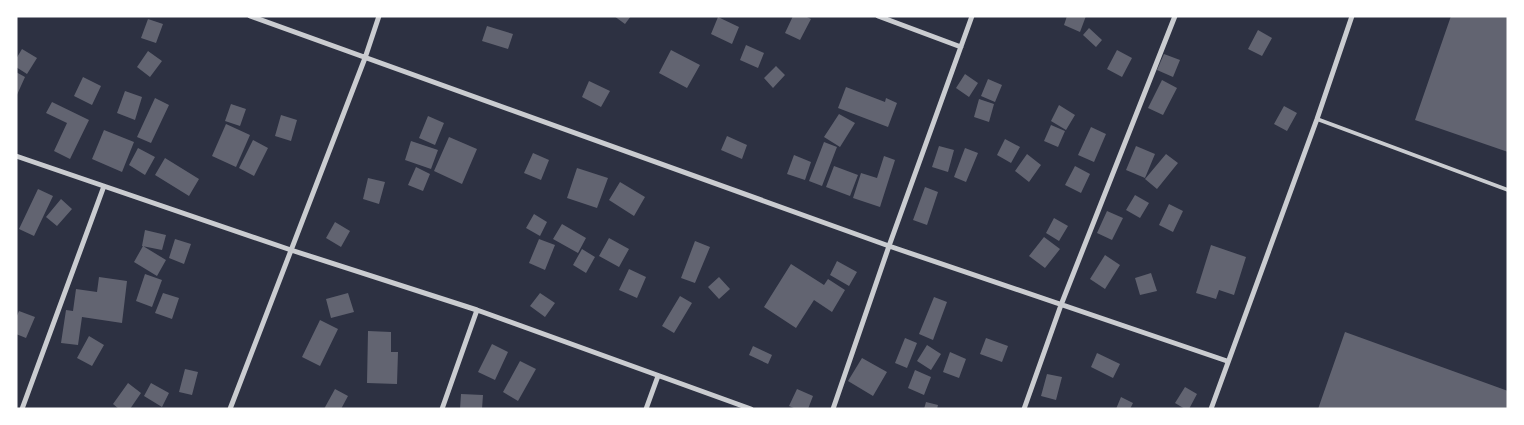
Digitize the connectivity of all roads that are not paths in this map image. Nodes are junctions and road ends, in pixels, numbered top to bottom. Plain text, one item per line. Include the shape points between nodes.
1 (250, 16) edge
2 (379, 16) edge
3 (878, 16) edge
4 (966, 16) edge
5 (972, 16) edge
6 (1174, 16) edge
7 (1352, 16) edge
8 (968, 28) junction
9 (961, 47) junction
10 (365, 58) junction
11 (1317, 119) junction
12 (16, 156) edge
13 (104, 186) junction
14 (1508, 190) edge
15 (889, 246) junction
16 (291, 250) junction
17 (1061, 305) junction
18 (477, 310) junction
19 (1227, 361) junction
20 (658, 376) junction
21 (22, 409) edge
22 (230, 409) edge
23 (442, 409) edge
24 (646, 409) edge
25 (751, 409) edge
26 (833, 409) edge
27 (1024, 409) edge
28 (1211, 409) edge

1 - 10 street
2 - 10 street
3 - 9 street
4 - 8 street
5 - 8 street
6 - 17 street
7 - 11 street
8 - 9 street
9 - 15 street
10 - 15 street
10 - 16 street
11 - 14 lane
11 - 19 street
12 - 13 street
13 - 16 street
13 - 21 street
15 - 17 street
15 - 26 street
16 - 18 street
16 - 22 street
17 - 19 street
17 - 27 street
18 - 20 street
18 - 23 street
19 - 28 street
20 - 24 street
20 - 25 street

